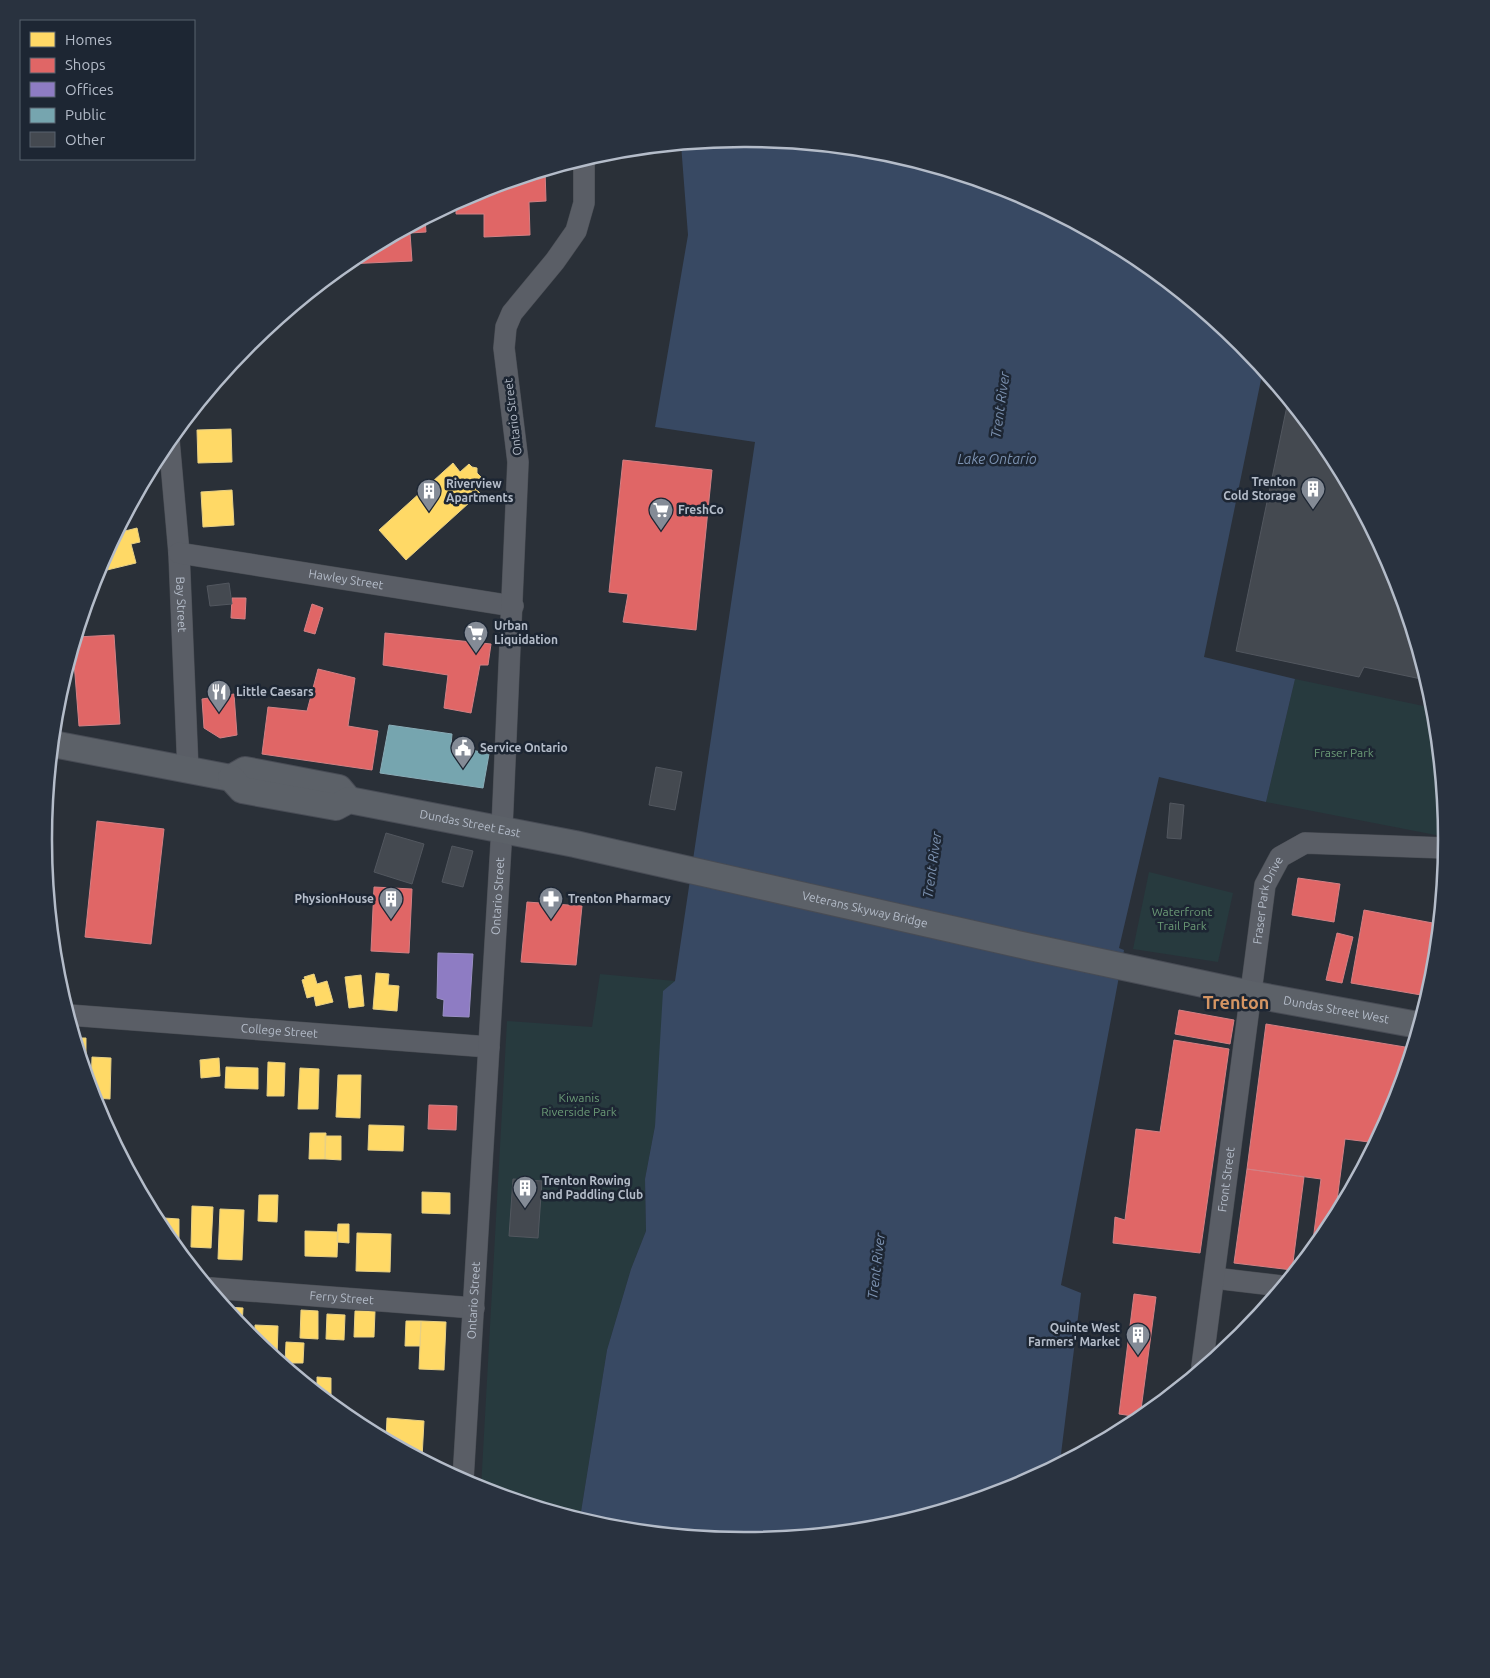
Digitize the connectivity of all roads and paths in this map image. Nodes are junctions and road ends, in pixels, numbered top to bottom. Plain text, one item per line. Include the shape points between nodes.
1 (584, 166) edge
2 (171, 451) edge
3 (179, 553) junction
4 (513, 606) junction
5 (59, 745) edge
6 (188, 770) junction
7 (502, 828) junction
8 (592, 848) joint
9 (1438, 848) edge
10 (1139, 970) joint
11 (1250, 994) junction
12 (75, 1015) edge
13 (1412, 1024) edge
14 (489, 1047) junction
15 (1214, 1278) junction
16 (1275, 1285) edge
17 (218, 1289) edge
18 (474, 1308) junction
19 (1203, 1359) edge
20 (464, 1471) edge

1 - 4 street, Ontario Street via 584,203 576,231 512,313 506,327 504,348 518,462
2 - 3 street, Bay Street
3 - 4 street, Hawley Street
3 - 6 street, Bay Street
4 - 7 street, Ontario Street
5 - 6 main road, Dundas Street East
6 - 7 main road, Dundas Street East via 231,778 245,770 339,788 349,800
7 - 8 main road, Dundas Street East
7 - 14 street, Ontario Street
8 - 10 main road, Veterans Skyway Bridge
9 - 11 street, Fraser Park Drive via 1305,843 1280,856 1265,885
10 - 11 main road, Dundas Street West
11 - 13 main road, Dundas Street West
11 - 15 street, Front Street
12 - 14 street, College Street
14 - 18 street, Ontario Street
15 - 16 street
15 - 19 street, Front Street
17 - 18 street, Ferry Street
18 - 20 street, Ontario Street

